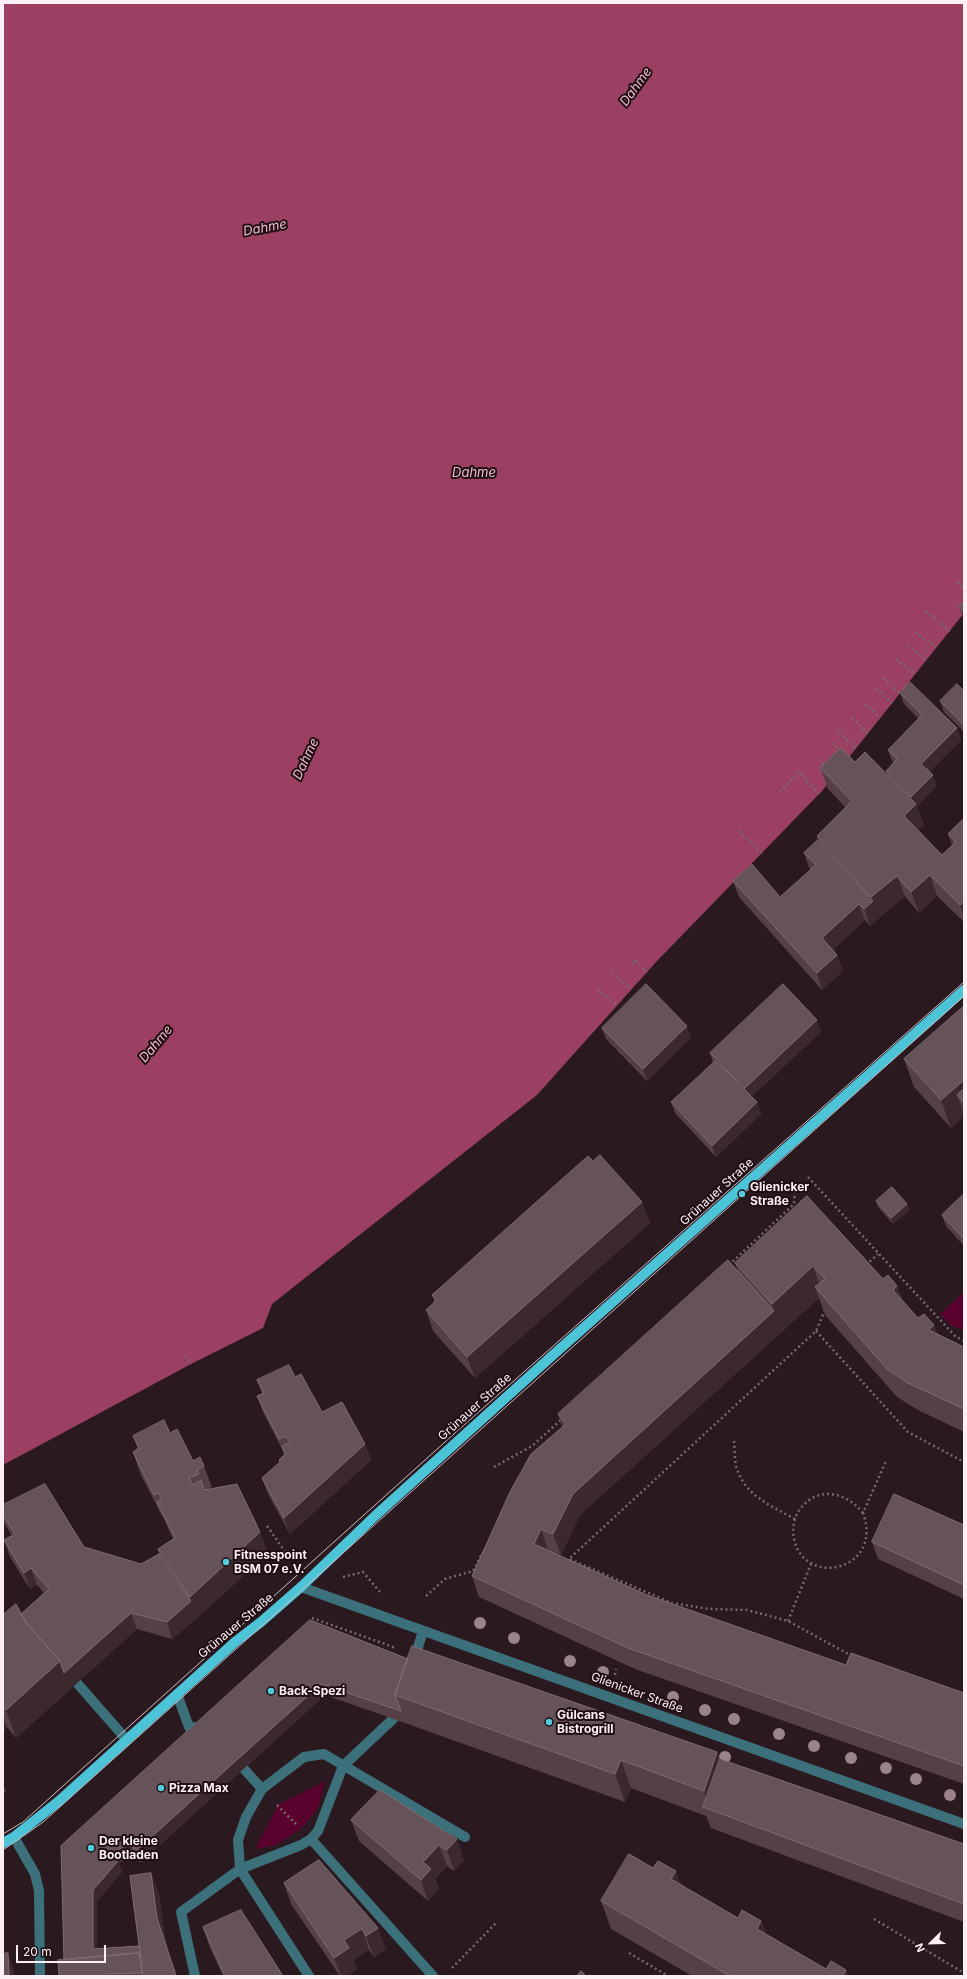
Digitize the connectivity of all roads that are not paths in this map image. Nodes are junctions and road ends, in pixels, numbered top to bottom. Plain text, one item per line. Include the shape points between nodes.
1 (964, 990) edge
2 (301, 1587) junction
3 (423, 1631) junction
4 (410, 1669) edge
5 (77, 1683) edge
6 (178, 1694) junction
7 (394, 1718) edge
8 (207, 1728) edge
9 (126, 1739) junction
10 (343, 1766) junction
11 (244, 1769) edge
12 (262, 1789) junction
13 (964, 1824) edge
14 (14, 1837) junction
15 (465, 1837) dead end
16 (311, 1839) junction
17 (3, 1843) edge
18 (240, 1869) junction
19 (40, 1976) edge
20 (195, 1976) edge
21 (309, 1976) edge
22 (433, 1976) edge

1 - 2 main road, Grünauer Straße via 485,1415
2 - 3 street, Glienicker Straße
2 - 6 main road, Grünauer Straße
3 - 4 street
3 - 13 street, Glienicker Straße
5 - 9 street
6 - 8 street via 189,1727
6 - 9 main road, Grünauer Straße
7 - 10 street
9 - 14 main road, Grünauer Straße via 59,1801
10 - 12 street via 324,1754 304,1757
10 - 15 street
10 - 16 street via 318,1831
11 - 12 street
12 - 18 street via 246,1817 238,1840
14 - 17 main road, Grünauer Straße
14 - 19 street via 35,1874 39,1891
16 - 18 street
16 - 22 street
18 - 20 street via 181,1912
18 - 21 street

